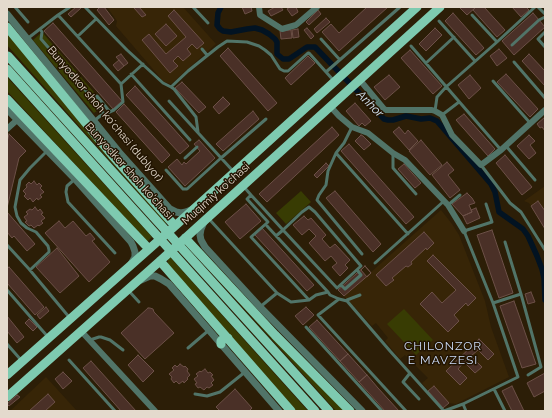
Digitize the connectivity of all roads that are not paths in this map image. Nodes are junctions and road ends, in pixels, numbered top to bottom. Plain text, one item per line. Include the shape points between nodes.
1 (15, 7) edge
2 (70, 7) edge
3 (85, 7) edge
4 (193, 7) edge
5 (259, 7) edge
6 (317, 7) edge
7 (400, 7) edge
8 (417, 7) edge
9 (440, 7) edge
10 (536, 7) edge
11 (7, 14) edge
12 (58, 15) junction
13 (472, 15) dead end
14 (545, 15) edge
15 (96, 19) junction
16 (439, 21) dead end
17 (28, 22) dead end
18 (208, 23) dead end
19 (7, 27) edge
20 (40, 29) junction
21 (374, 29) junction
22 (545, 32) edge
23 (78, 36) junction
24 (454, 38) junction
25 (27, 39) junction
26 (321, 39) dead end
27 (382, 39) junction
28 (497, 42) junction
29 (512, 45) dead end
30 (411, 46) dead end
31 (545, 47) edge
32 (202, 50) dead end
33 (8, 55) edge
34 (207, 55) junction
35 (339, 60) junction
36 (475, 61) junction
37 (514, 62) dead end
38 (426, 63) junction
39 (143, 64) junction
40 (7, 69) edge
41 (327, 72) junction
42 (131, 74) junction
43 (358, 80) junction
44 (335, 81) junction
45 (493, 81) dead end
46 (121, 84) junction
47 (171, 87) junction
48 (446, 87) junction
49 (545, 98) edge
50 (7, 99) edge
51 (169, 101) dead end
52 (96, 102) dead end
53 (459, 102) junction
54 (330, 106) junction
55 (7, 109) edge
56 (545, 110) edge
57 (436, 111) junction
58 (110, 112) junction
59 (104, 114) junction
60 (442, 115) junction
61 (266, 119) dead end
62 (17, 120) junction
63 (94, 121) junction
64 (531, 124) junction
65 (352, 127) junction
66 (7, 129) edge
67 (198, 132) junction
68 (104, 139) junction
69 (190, 140) dead end
70 (205, 140) junction
71 (202, 143) dead end
72 (197, 147) dead end
73 (504, 148) junction
74 (47, 151) junction
75 (336, 153) junction
76 (393, 153) junction
77 (185, 158) dead end
78 (221, 158) junction
79 (481, 165) junction
80 (166, 170) dead end
81 (234, 172) junction
82 (75, 179) junction
83 (535, 180) dead end
84 (242, 186) junction
85 (416, 194) dead end
86 (251, 195) junction
87 (460, 195) dead end
88 (446, 203) junction
89 (486, 204) dead end
90 (193, 209) junction
91 (207, 218) junction
92 (175, 226) junction
93 (267, 226) dead end
94 (283, 230) junction
95 (464, 231) junction
96 (408, 234) junction
97 (276, 236) junction
98 (186, 238) junction
99 (505, 242) dead end
100 (7, 245) edge
101 (149, 249) junction
102 (545, 250) edge
103 (115, 253) dead end
104 (362, 254) dead end
105 (160, 261) junction
106 (375, 263) dead end
107 (128, 267) junction
108 (30, 270) junction
109 (357, 270) junction
110 (341, 285) junction
111 (131, 287) junction
112 (7, 290) edge
113 (328, 292) junction
114 (277, 293) junction
115 (521, 294) junction
116 (360, 295) dead end
117 (338, 299) junction
118 (310, 300) junction
119 (347, 301) junction
120 (139, 302) dead end
121 (493, 303) junction
122 (260, 307) junction
123 (70, 319) junction
124 (306, 326) dead end
125 (209, 330) junction
126 (57, 331) junction
127 (81, 331) junction
128 (49, 338) junction
129 (90, 340) junction
130 (224, 341) junction
131 (68, 343) junction
132 (7, 344) edge
133 (188, 348) dead end
134 (123, 350) dead end
135 (69, 360) dead end
136 (22, 362) junction
137 (245, 372) junction
138 (410, 373) junction
139 (7, 375) edge
140 (528, 375) dead end
141 (494, 389) junction
142 (195, 394) dead end
143 (7, 397) edge
144 (419, 399) dead end
145 (462, 404) junction
146 (116, 411) edge
147 (156, 411) edge
148 (279, 411) edge
149 (291, 411) edge
150 (315, 411) edge
151 (329, 411) edge
152 (350, 411) edge
153 (362, 411) edge
154 (382, 411) edge
155 (406, 411) edge
156 (444, 411) edge
157 (466, 411) edge
158 (505, 411) edge

1 - 17 lane
2 - 12 lane
3 - 15 lane
4 - 18 lane
5 - 6 street via 260,15 282,29 296,25
7 - 21 lane
8 - 27 main road, Muqimiy ko'chasi
9 - 43 main road, Muqimiy ko'chasi
10 - 14 lane
10 - 28 lane
11 - 25 street, Bunyodkor shoh koʻchasi (dublyor)
12 - 20 lane
12 - 23 lane
13 - 28 lane
14 - 29 lane
15 - 23 lane
15 - 39 lane
16 - 24 lane
19 - 68 main road
20 - 25 lane
20 - 58 lane via 41,39 93,99 97,96
21 - 27 lane
21 - 35 lane
22 - 31 lane via 538,39
23 - 46 lane
24 - 36 lane
24 - 38 lane
25 - 63 street, Bunyodkor shoh koʻchasi (dublyor)
26 - 35 lane
27 - 44 main road, Muqimiy ko'chasi
28 - 36 lane
30 - 38 lane
32 - 34 lane
33 - 151 main road, Bunyodkor shoh ko'chasi, bridge
34 - 41 lane via 227,41 247,42 265,50 284,71 288,71 309,53
34 - 47 lane
35 - 41 lane
36 - 48 lane
37 - 49 lane
38 - 48 lane
39 - 42 lane
39 - 47 lane
40 - 150 main road, Bunyodkor shoh ko'chasi, bridge
41 - 44 lane
42 - 46 lane
42 - 69 lane
43 - 54 main road, Muqimiy ko'chasi
43 - 57 street via 386,110
44 - 81 main road, Muqimiy ko'chasi
45 - 64 lane
46 - 58 lane via 123,102
47 - 67 lane via 196,117
48 - 53 lane
48 - 57 lane via 437,97
50 - 101 main road
51 - 67 lane
52 - 59 lane
53 - 60 lane
53 - 73 lane
54 - 65 street
54 - 84 main road, Muqimiy ko'chasi
55 - 62 street
56 - 64 street
57 - 60 street
58 - 59 lane
59 - 63 lane
60 - 79 street via 452,135
61 - 78 lane
62 - 66 street
62 - 74 street
63 - 68 street, Bunyodkor shoh koʻchasi (dublyor)
64 - 73 street
65 - 75 lane
65 - 76 street via 368,133
67 - 70 lane
68 - 90 street, Bunyodkor shoh koʻchasi (dublyor) via 170,209 181,213
68 - 92 main road via 112,155
70 - 71 lane
70 - 78 lane
72 - 77 lane
73 - 79 street
73 - 83 lane
74 - 82 street
74 - 108 lane via 20,180 15,207 21,223 36,232 49,250
75 - 96 lane
75 - 104 lane via 328,171 326,185 317,200
76 - 85 lane via 393,168
76 - 88 street via 405,160
78 - 80 lane via 185,190
78 - 81 lane
79 - 102 lane via 510,203 522,212
81 - 90 main road, Muqimiy ko'chasi
82 - 103 lane via 67,186 68,202
82 - 107 street via 132,244 135,257
84 - 86 lane
84 - 91 main road, Muqimiy ko'chasi
86 - 94 lane
86 - 118 lane via 247,198 268,222 251,237
87 - 88 lane
88 - 95 street
88 - 96 lane
89 - 95 lane via 492,222
90 - 92 main road, Muqimiy ko'chasi
91 - 98 main road, Muqimiy ko'chasi
91 - 114 lane
91 - 122 street via 200,231 202,242
92 - 101 main road, Muqimiy ko'chasi
93 - 97 lane
94 - 97 lane
94 - 109 lane via 309,207 361,266
94 - 110 lane via 337,288
95 - 121 lane
96 - 106 lane
97 - 113 lane
98 - 105 main road, Muqimiy ko'chasi
98 - 152 main road via 275,335
99 - 115 lane
100 - 108 lane
101 - 107 main road, Muqimiy ko'chasi
105 - 111 main road, Muqimiy ko'chasi
105 - 130 main road
107 - 123 main road, Muqimiy ko'chasi
108 - 123 lane
109 - 110 lane
109 - 110 lane via 361,275 345,289
111 - 120 lane
111 - 125 street via 144,278 156,276 169,284
111 - 127 main road, Muqimiy ko'chasi
112 - 128 lane
113 - 117 lane
113 - 118 lane via 316,295
114 - 118 lane via 291,302
114 - 122 lane
115 - 121 lane
115 - 140 lane via 541,367
116 - 119 lane
117 - 119 lane
117 - 155 lane via 318,315
119 - 138 lane
121 - 141 lane via 518,377
122 - 153 street
123 - 126 main road, Muqimiy ko'chasi
124 - 154 lane
125 - 130 street
125 - 133 lane
126 - 128 main road, Muqimiy ko'chasi
126 - 131 main road via 65,334
127 - 129 street
127 - 131 main road, Muqimiy ko'chasi
128 - 136 main road, Muqimiy ko'chasi
129 - 134 lane via 99,336 110,340
129 - 147 street
130 - 137 street
130 - 149 main road
131 - 143 main road, Muqimiy ko'chasi
132 - 136 lane
135 - 146 lane
136 - 139 main road, Muqimiy ko'chasi
137 - 142 lane via 220,392 207,396
137 - 148 street
138 - 144 lane via 403,382
138 - 156 lane
141 - 145 lane
141 - 158 lane
145 - 156 lane
145 - 157 lane

